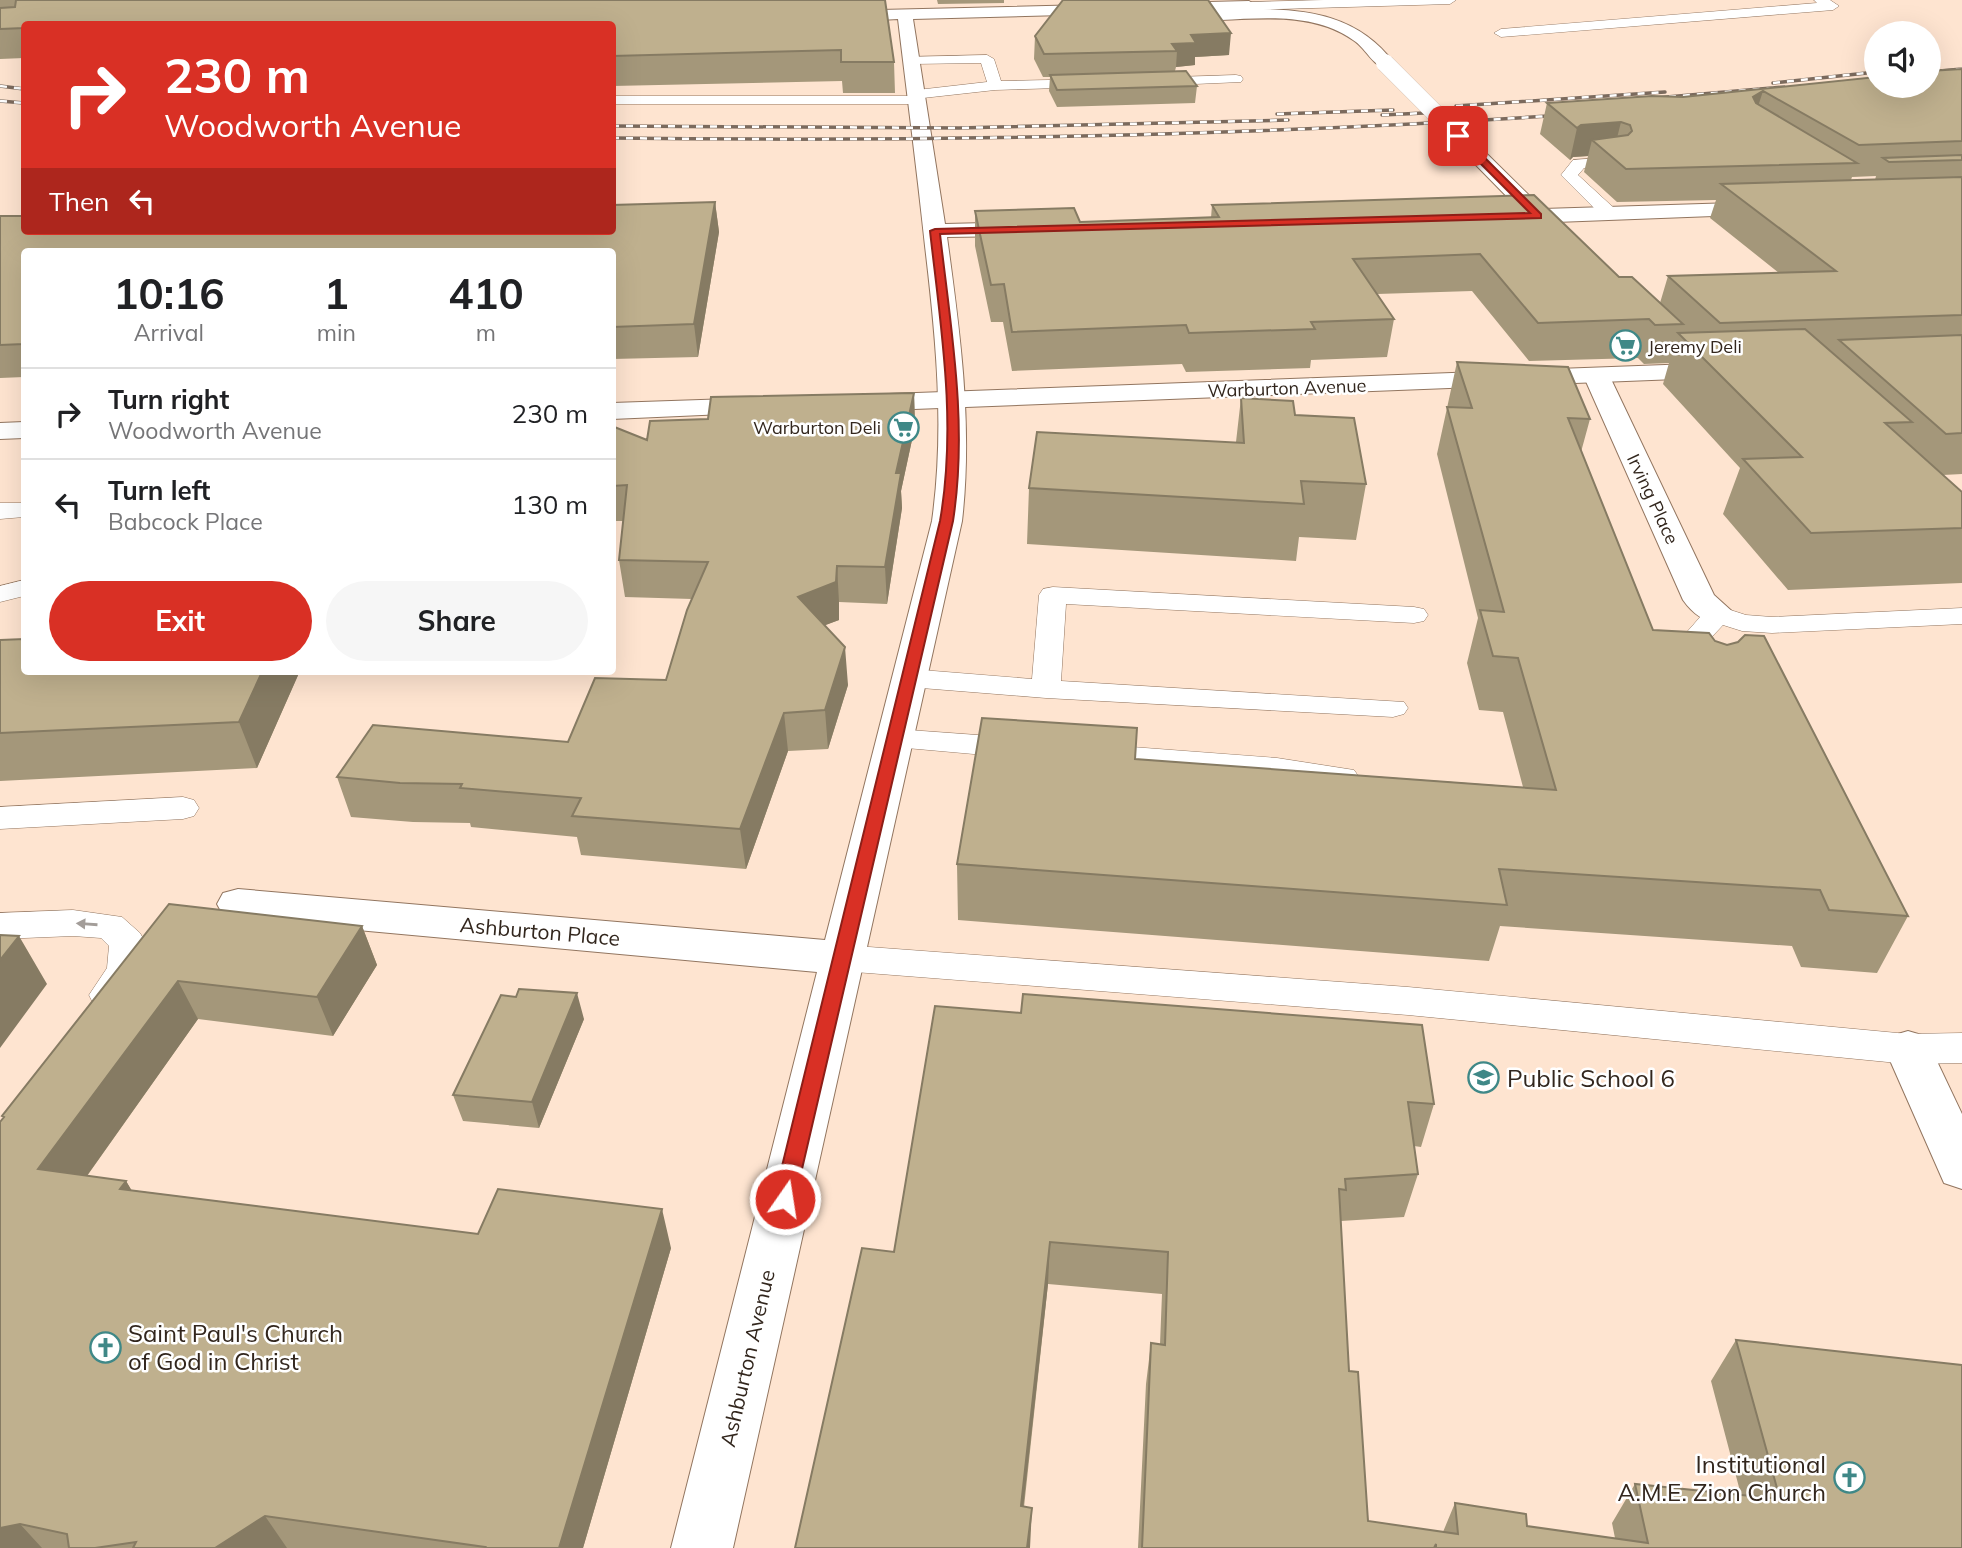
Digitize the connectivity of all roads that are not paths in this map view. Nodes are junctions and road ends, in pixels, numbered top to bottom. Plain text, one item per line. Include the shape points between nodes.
1 (1450, 0) edge
2 (1820, 0) edge
3 (1203, 3) edge
4 (1253, 3) edge
5 (1132, 13) junction
6 (867, 15) edge
7 (905, 15) junction
8 (1042, 28) edge
9 (1501, 33) dead end
10 (912, 60) junction
11 (1236, 79) dead end
12 (801, 82) edge
13 (1102, 83) edge
14 (1129, 83) edge
15 (995, 86) junction
16 (917, 97) junction
17 (616, 100) edge
18 (800, 100) junction
19 (1613, 162) edge
20 (1783, 208) edge
21 (1609, 213) junction
22 (1538, 216) junction
23 (1483, 217) edge
24 (1045, 229) edge
25 (935, 231) junction
26 (1566, 243) edge
27 (1739, 370) edge
28 (1597, 377) junction
29 (954, 400) junction
30 (831, 404) edge
31 (790, 405) edge
32 (616, 411) edge
33 (21, 430) edge
34 (0, 431) edge
35 (21, 510) edge
36 (0, 511) edge
37 (21, 589) edge
38 (0, 594) edge
39 (1718, 614) junction
40 (1414, 615) dead end
41 (1962, 617) edge
42 (909, 678) junction
43 (1707, 687) edge
44 (1046, 689) junction
45 (1393, 708) dead end
46 (895, 739) junction
47 (1343, 777) edge
48 (183, 808) dead end
49 (0, 818) edge
50 (238, 904) dead end
51 (0, 926) edge
52 (842, 958) junction
53 (86, 1025) edge
54 (1962, 1048) edge
55 (1909, 1049) junction
56 (1962, 1168) edge
57 (702, 1548) edge

1 - 4 lane
2 - 9 lane via 1833,6
3 - 4 street
3 - 5 street
5 - 7 street via 956,21
5 - 8 street
5 - 22 street, bridge via 1303,17 1347,29 1360,36
6 - 7 street
7 - 10 street, Ashburton Avenue
10 - 15 lane via 987,59
10 - 16 street, Ashburton Avenue
11 - 14 lane
12 - 18 lane
13 - 15 lane
15 - 16 lane
16 - 18 lane
16 - 25 street, Ashburton Avenue
17 - 18 lane
19 - 21 lane via 1580,163 1569,175
20 - 21 street
21 - 22 street
22 - 23 street
22 - 26 street
24 - 25 street
25 - 29 street, Ashburton Avenue
27 - 28 street, Warburton Avenue via 1689,363
28 - 29 street, Warburton Avenue
28 - 39 street, Irving Place via 1700,600
29 - 30 street, Warburton Avenue
29 - 42 street, Ashburton Avenue via 954,478
31 - 32 street
33 - 34 street
35 - 36 lane
37 - 38 lane
39 - 41 lane via 1742,623 1772,625
39 - 43 lane via 1693,641
40 - 44 lane via 1053,596
42 - 44 lane
42 - 46 street, Ashburton Avenue
44 - 45 lane
46 - 47 lane
46 - 52 street, Ashburton Avenue
48 - 49 lane
50 - 52 street, Ashburton Place
53 -> 51 lane via 125,971 127,943 110,926
52 - 55 lane via 1408,1001
52 - 57 street, Ashburton Avenue
54 - 55 lane
55 - 56 street

